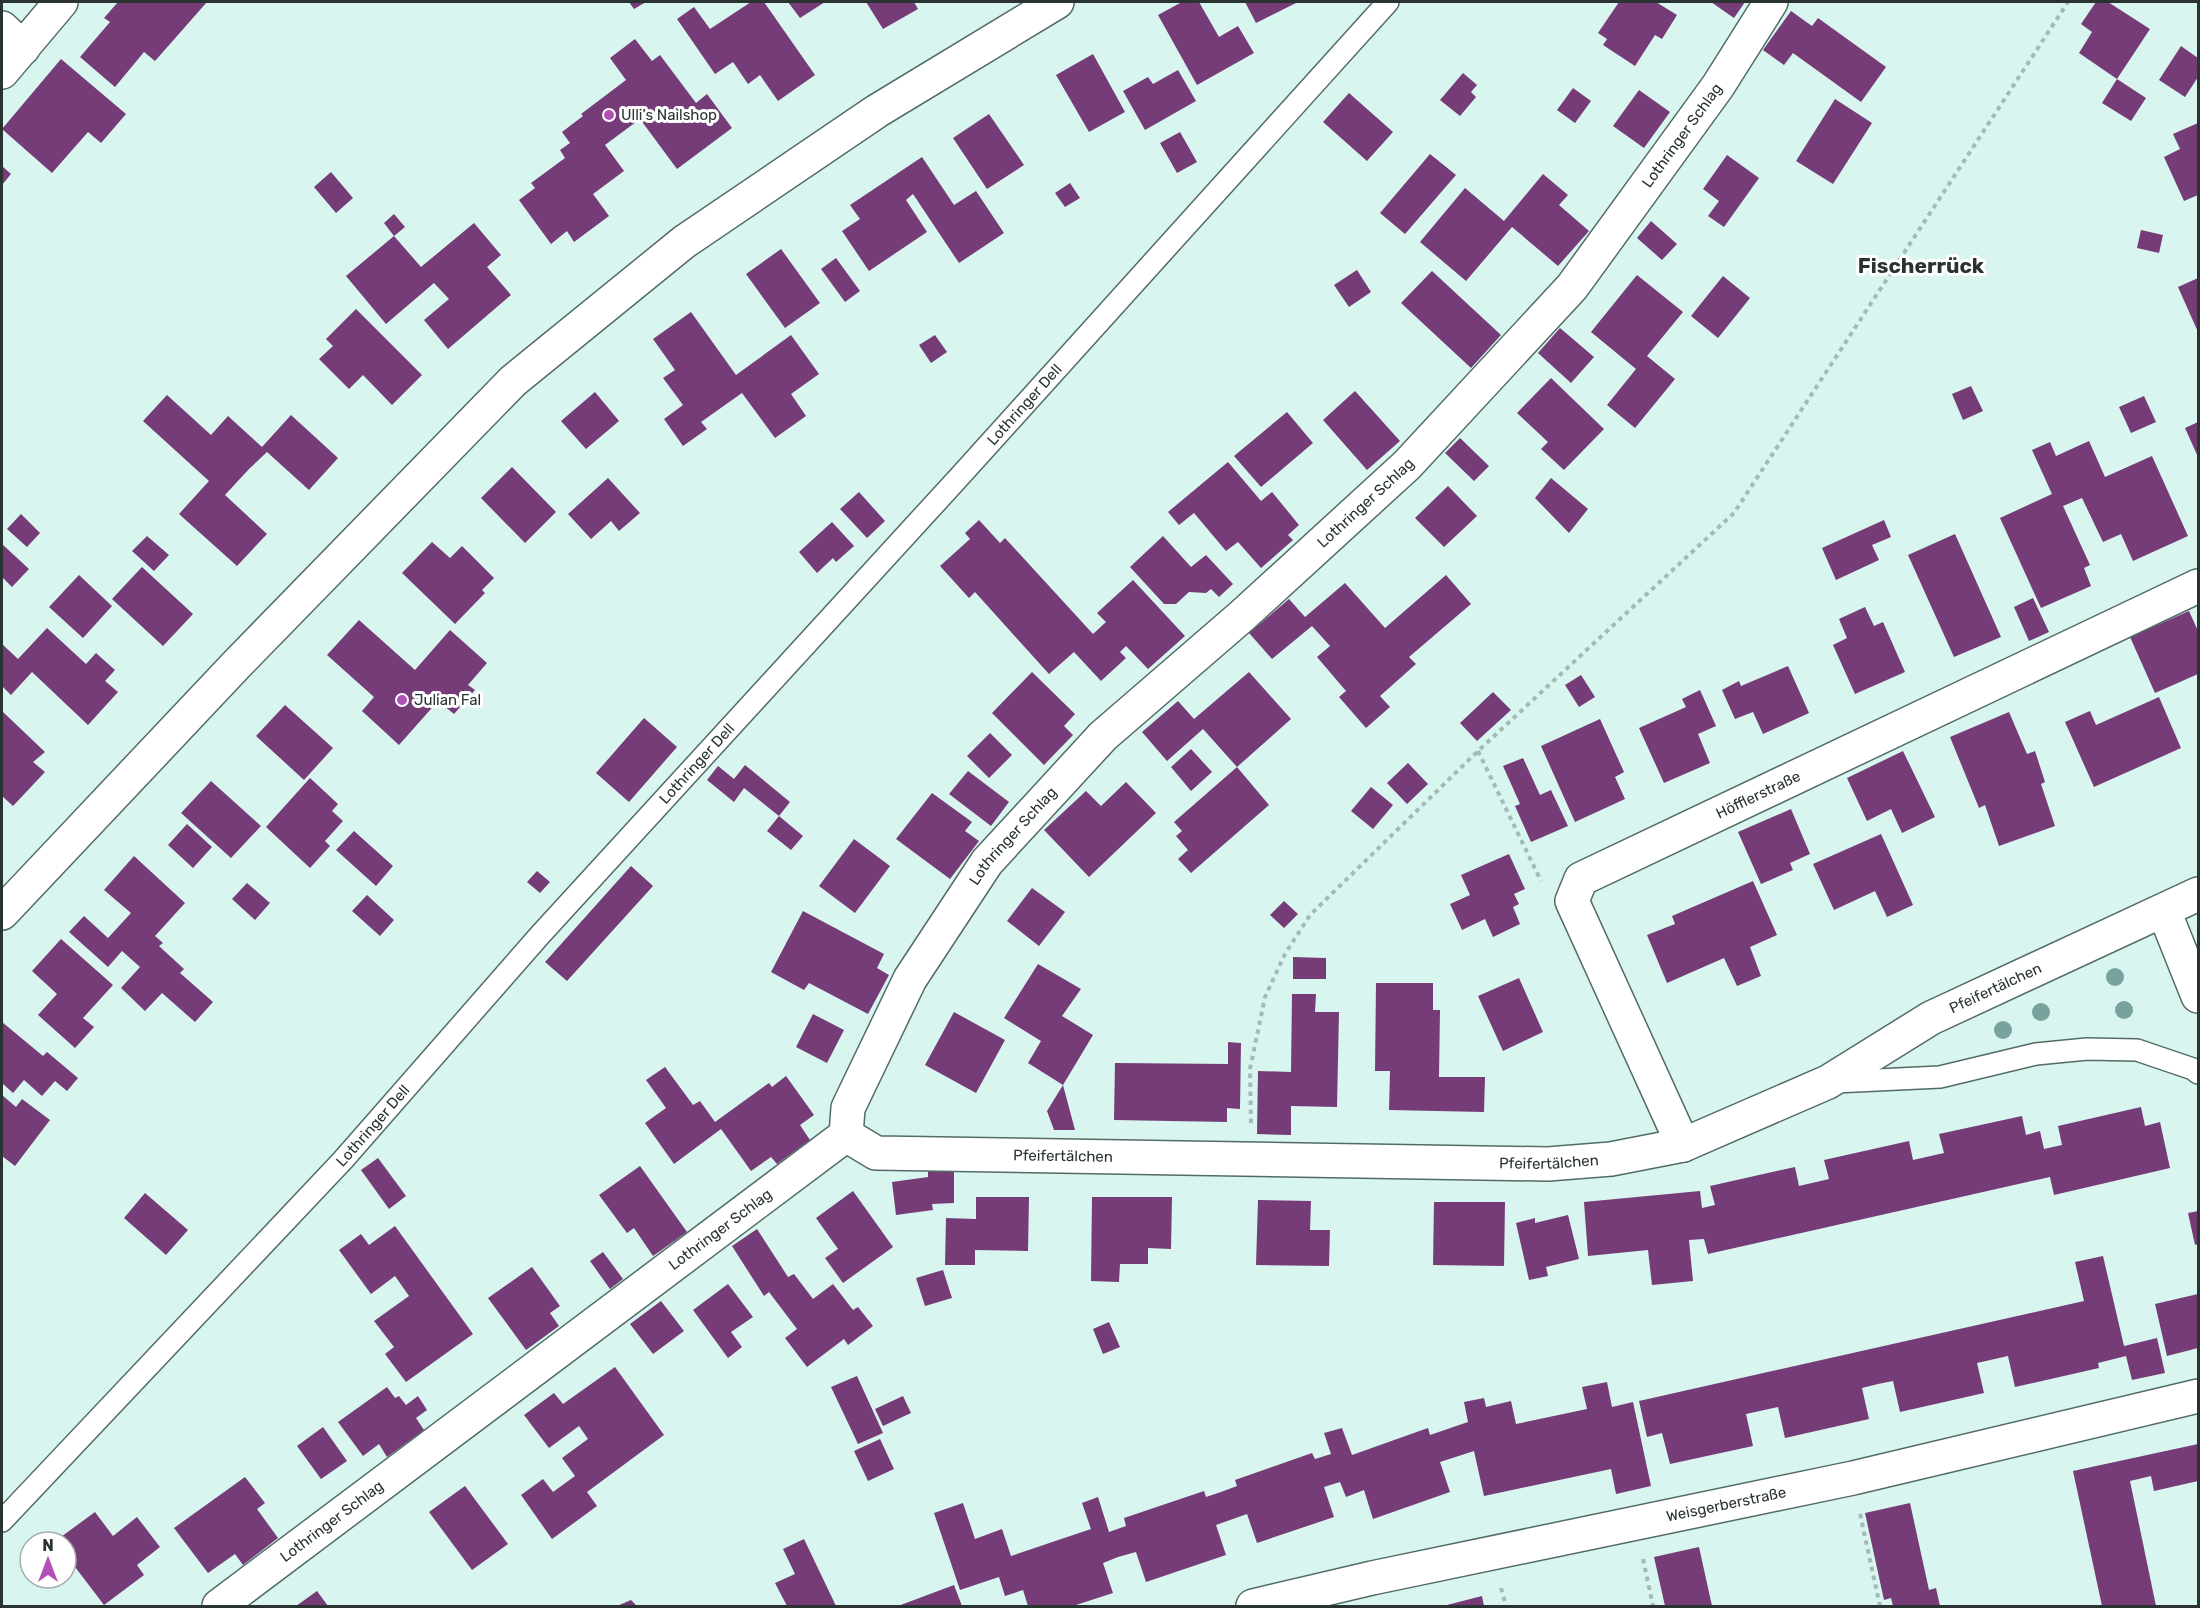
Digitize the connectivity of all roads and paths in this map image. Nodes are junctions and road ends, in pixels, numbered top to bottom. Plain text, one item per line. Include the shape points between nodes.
1 (61, 2) edge
2 (1057, 2) edge
3 (1388, 2) edge
4 (1771, 2) edge
5 (2068, 2) edge
6 (12, 38) edge
7 (2, 72) edge
8 (2199, 586) edge
9 (1478, 751) junction
10 (1536, 872) dead end
11 (2199, 894) edge
12 (2164, 911) junction
13 (2, 913) edge
14 (2199, 996) edge
15 (2199, 1072) edge
16 (1828, 1082) junction
17 (1250, 1109) dead end
18 (846, 1135) junction
19 (1683, 1145) junction
20 (2199, 1396) edge
21 (1852, 1478) junction
22 (2, 1521) edge
23 (1635, 1523) junction
24 (219, 1606) edge
25 (1253, 1606) edge
26 (1653, 1606) edge
27 (1880, 1606) edge

1 - 6 street
2 - 13 street via 877,111 684,242 513,381
3 - 22 lane, Lothringer Dell via 540,935 343,1160
4 - 18 street, Lothringer Schlag via 1718,86 1572,287 1407,465 1103,736 987,862 910,979 848,1108
5 - 9 path via 1734,513
6 - 7 street
8 - 19 street, Höfflerstraße via 1581,879 1572,900
9 - 10 path
9 - 17 path via 1310,915 1265,998 1250,1069
11 - 12 street, Pfeifertälchen
12 - 14 street
12 - 16 street, Pfeifertälchen via 1931,1018
15 - 16 lane via 2137,1050 2087,1049 2036,1054 1940,1077
16 - 19 street, Pfeifertälchen
18 - 19 street, Pfeifertälchen via 876,1153 1548,1164
18 - 24 street, Lothringer Schlag
20 - 21 street, Weisgerberstraße
21 - 23 street, Weisgerberstraße
21 - 27 path
23 - 25 street, Weisgerberstraße
23 - 26 path

